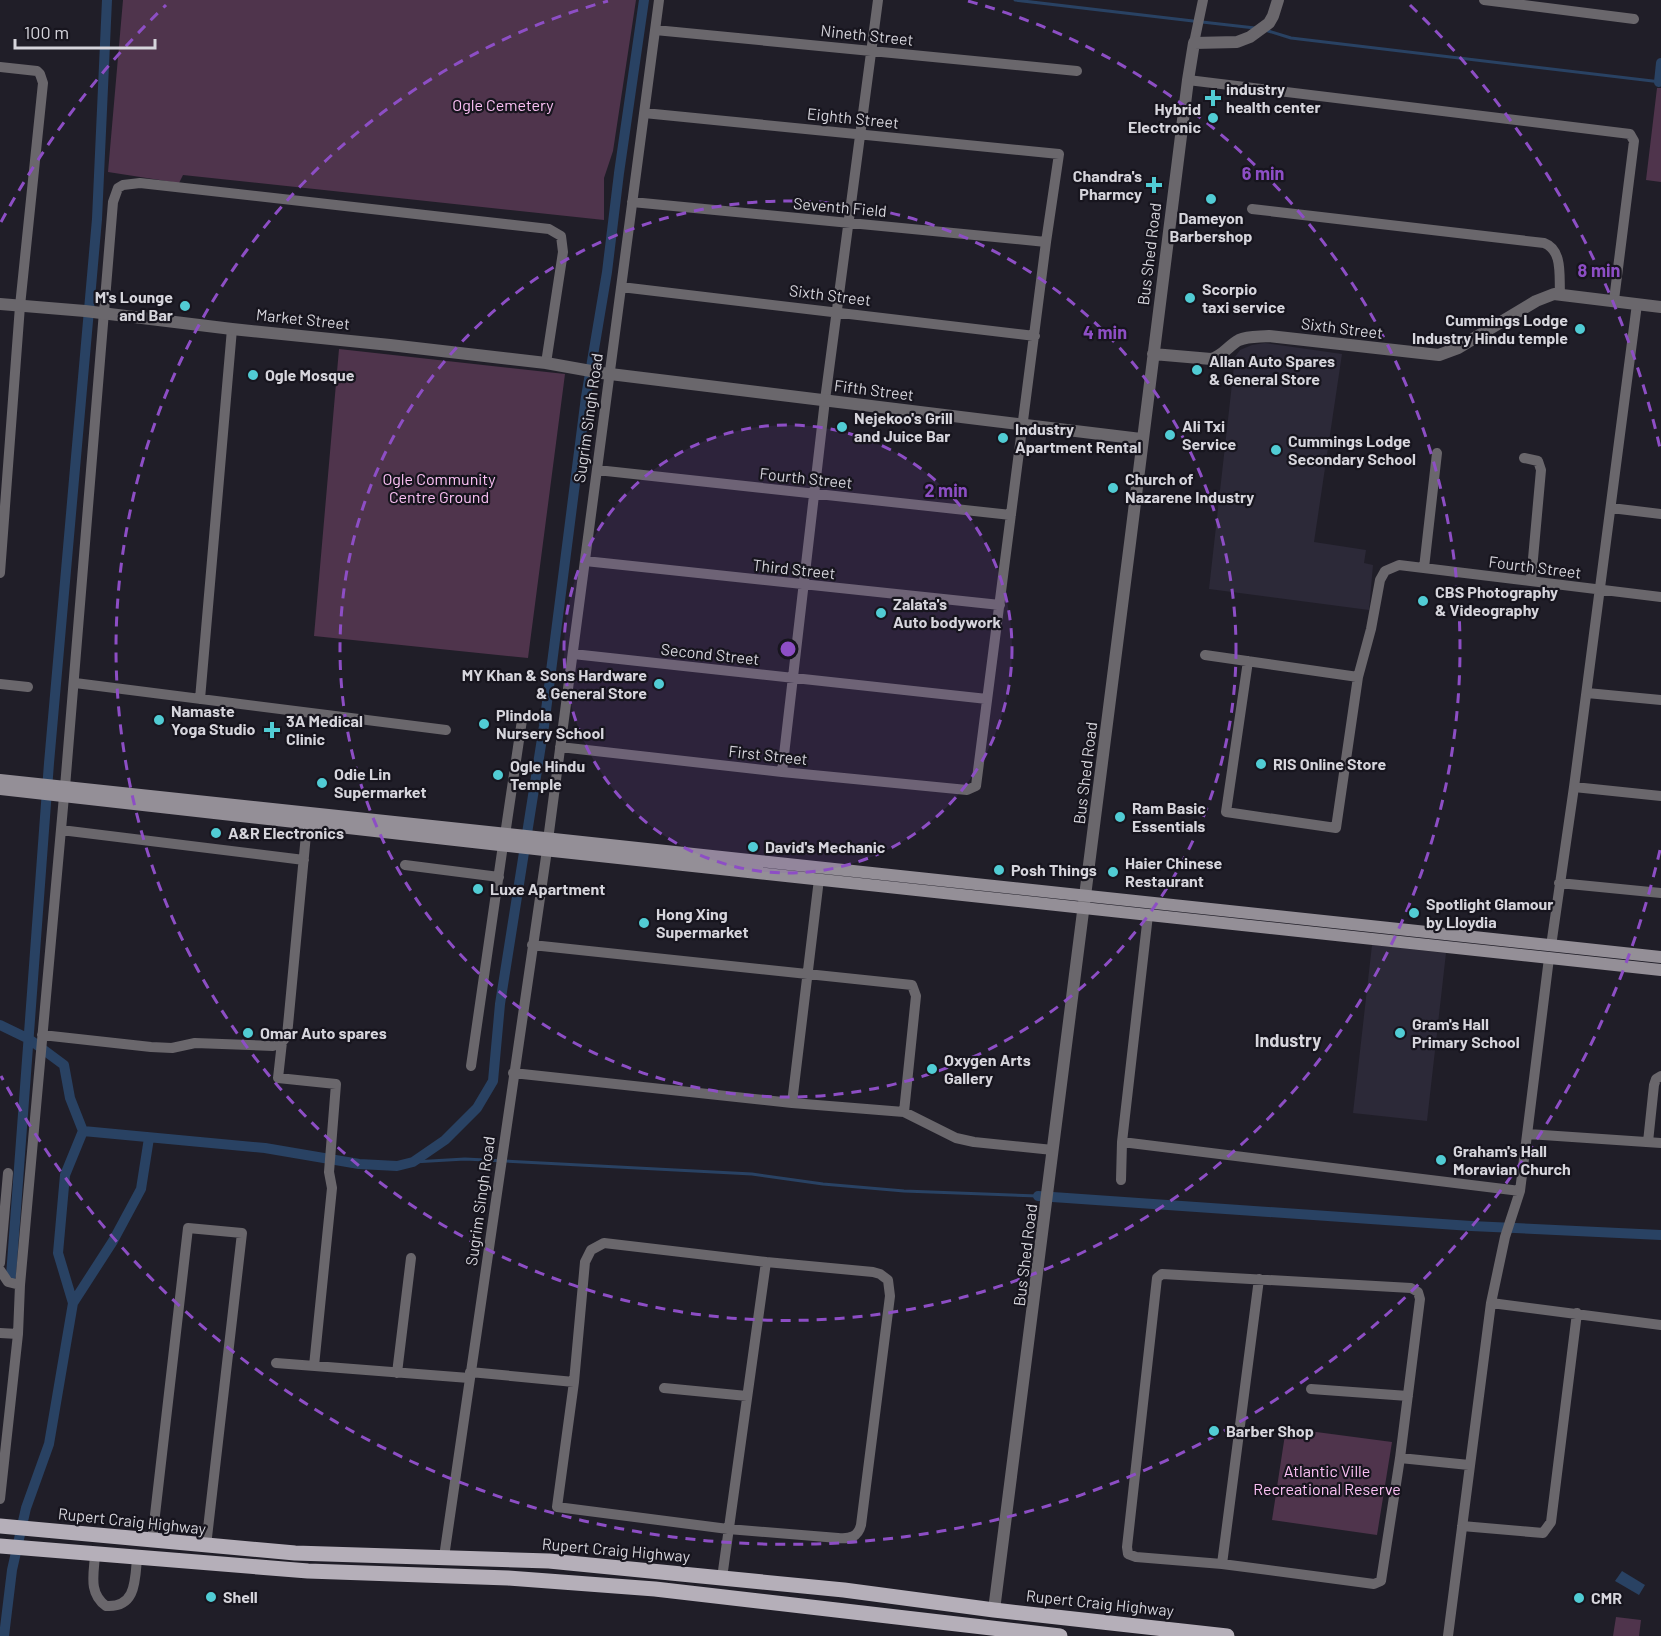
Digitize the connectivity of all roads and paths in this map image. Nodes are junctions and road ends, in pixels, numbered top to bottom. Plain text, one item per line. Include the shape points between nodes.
1 (659, 0) edge
2 (878, 0) edge
3 (1203, 0) edge
4 (1278, 0) edge
5 (1484, 0) edge
6 (1634, 19) dead end
7 (655, 30) junction
8 (1194, 43) junction
9 (872, 51) junction
10 (0, 66) edge
11 (1077, 71) dead end
12 (1188, 80) junction
13 (644, 113) junction
14 (861, 134) junction
15 (632, 202) junction
16 (1252, 209) dead end
17 (849, 223) junction
18 (1046, 242) junction
19 (621, 287) junction
20 (1560, 293) junction
21 (1614, 300) junction
22 (0, 304) edge
23 (1637, 304) junction
24 (20, 306) junction
25 (1661, 307) edge
26 (96, 312) junction
27 (837, 312) junction
28 (232, 329) junction
29 (1035, 336) junction
30 (1153, 354) junction
31 (546, 363) junction
32 (605, 374) junction
33 (825, 400) junction
34 (1023, 424) junction
35 (1142, 439) junction
36 (1437, 453) dead end
37 (1524, 458) dead end
38 (597, 470) junction
39 (3, 489) edge
40 (814, 494) junction
41 (1611, 508) junction
42 (1661, 514) edge
43 (1011, 515) junction
44 (585, 561) junction
45 (1424, 568) junction
46 (0, 573) edge
47 (1531, 581) junction
48 (804, 585) junction
49 (1600, 589) junction
50 (1661, 597) edge
51 (1000, 605) junction
52 (573, 654) junction
53 (1205, 655) dead end
54 (1248, 662) junction
55 (1358, 677) junction
56 (793, 678) junction
57 (75, 683) junction
58 (0, 684) edge
59 (28, 687) dead end
60 (1587, 693) junction
61 (200, 699) junction
62 (987, 699) junction
63 (1661, 700) edge
64 (522, 720) dead end
65 (446, 730) dead end
66 (560, 747) junction
67 (782, 772) junction
68 (0, 780) edge
69 (1574, 787) junction
70 (0, 789) edge
71 (54, 790) junction
72 (1661, 796) edge
73 (307, 824) junction
74 (61, 831) junction
75 (506, 840) junction
76 (546, 845) junction
77 (304, 860) junction
78 (405, 865) dead end
79 (499, 877) junction
80 (819, 879) junction
81 (1559, 883) junction
82 (1661, 893) edge
83 (1086, 902) junction
84 (1148, 915) junction
85 (532, 945) junction
86 (1550, 952) junction
87 (1661, 957) edge
88 (1661, 969) edge
89 (808, 974) junction
90 (42, 1035) junction
91 (282, 1042) junction
92 (471, 1066) dead end
93 (513, 1073) junction
94 (1661, 1076) edge
95 (792, 1103) junction
96 (904, 1112) junction
97 (1528, 1134) junction
98 (1122, 1142) junction
99 (1648, 1142) junction
100 (1661, 1143) edge
101 (1053, 1150) junction
102 (8, 1173) dead end
103 (1121, 1180) dead end
104 (1520, 1191) junction
105 (411, 1258) dead end
106 (766, 1262) junction
107 (0, 1263) edge
108 (0, 1270) edge
109 (1259, 1279) junction
110 (20, 1285) junction
111 (1491, 1303) junction
112 (1577, 1313) junction
113 (1661, 1325) edge
114 (0, 1333) edge
115 (18, 1334) junction
116 (276, 1363) dead end
117 (314, 1366) junction
118 (397, 1372) junction
119 (470, 1375) junction
120 (574, 1382) junction
121 (664, 1388) dead end
122 (1311, 1389) dead end
123 (747, 1396) junction
124 (1407, 1396) junction
125 (1400, 1458) junction
126 (1468, 1465) junction
127 (0, 1499) edge
128 (1, 1526) edge
129 (1462, 1526) junction
130 (728, 1528) junction
131 (152, 1541) junction
132 (0, 1546) edge
133 (206, 1546) junction
134 (96, 1554) junction
135 (444, 1557) junction
136 (137, 1558) junction
137 (1222, 1564) junction
138 (722, 1578) junction
139 (994, 1610) junction
140 (1060, 1636) edge
141 (1227, 1636) edge
142 (1448, 1636) edge

1 - 7 street, Sugrim Singh Road
2 - 9 street
3 - 8 street
4 - 8 street via 1269,23 1250,37 1238,42
5 - 6 street
7 - 9 street, Nineth Street
7 - 13 street, Sugrim Singh Road
8 - 12 street, Bus Shed Road
9 - 11 street, Nineth Street
9 - 14 street
10 - 24 street via 37,71 43,83
12 - 21 street via 1630,134 1634,141
12 - 30 street, Bus Shed Road
13 - 14 street, Eighth Street
13 - 15 street, Sugrim Singh Road
14 - 17 street
14 - 18 street, Eighth Street via 1059,154
15 - 17 street, Seventh Field
15 - 19 street, Sugrim Singh Road
16 - 20 street via 1544,243 1557,254
17 - 18 street, Seventh Field
17 - 27 street
18 - 29 street
19 - 27 street, Sixth Street
19 - 32 street, Sugrim Singh Road
20 - 21 street, Sixth Street
20 - 30 street, Sixth Street via 1536,301 1444,354 1269,336 1238,340 1211,359
21 - 23 street, Sixth Street
22 - 24 street, Market Street
23 - 25 street, Sixth Street
23 - 41 street
24 - 26 street, Market Street
24 - 39 street
26 - 28 street, Market Street
26 - 31 street via 113,202 118,188 140,183 549,230 561,236 563,252
26 - 57 street
27 - 29 street, Sixth Street
27 - 33 street
28 - 31 street, Market Street
28 - 61 street
29 - 34 street
30 - 35 street, Bus Shed Road
31 - 32 street, Market Street
32 - 33 street, Fifth Street
32 - 38 street, Sugrim Singh Road
33 - 34 street, Fifth Street
33 - 40 street
34 - 35 street, Fifth Street
34 - 43 street
35 - 83 street, Bus Shed Road
36 - 45 street
37 - 47 street via 1538,461 1541,467
38 - 40 street, Fourth Street
38 - 44 street, Sugrim Singh Road
39 - 46 street
40 - 43 street, Fourth Street
40 - 48 street
41 - 42 street
41 - 49 street
43 - 51 street
44 - 48 street, Third Street
44 - 52 street, Sugrim Singh Road
45 - 47 street, Fourth Street
45 - 55 street, Fourth Street via 1399,565 1389,568 1380,580
47 - 49 street, Fourth Street
48 - 51 street, Third Street
48 - 56 street
49 - 50 street, Fourth Street
49 - 60 street
51 - 62 street
52 - 56 street, Second Street
52 - 66 street, Sugrim Singh Road
53 - 54 street
54 - 55 street
54 - 55 street via 1226,812 1336,828
56 - 62 street, Second Street
56 - 67 street
57 - 61 street
57 - 71 street
58 - 59 street
60 - 63 street
60 - 69 street
61 - 65 street
62 - 67 street, First Street via 973,789
64 - 75 street
66 - 67 street, First Street
66 - 76 street, Sugrim Singh Road
68 - 71 main road
69 - 72 street
69 - 81 street
70 - 71 main road
71 - 73 main road
71 - 74 street
71 - 75 main road
73 - 75 main road
73 - 77 street
74 - 77 street
74 - 90 street
75 - 76 main road
75 - 79 street
76 - 80 main road
76 - 83 main road
76 - 85 street, Sugrim Singh Road
77 - 91 street via 286,1036
78 - 79 street
79 - 92 street
80 - 83 main road
80 - 89 street
81 - 82 street
81 - 86 street
83 - 84 main road
83 - 86 main road
83 - 101 street, Bus Shed Road
84 - 86 main road
84 - 98 street
85 - 89 street
85 - 93 street, Sugrim Singh Road
86 - 87 main road
86 - 88 main road
86 - 97 street
89 - 95 street
89 - 96 street via 909,984 914,988
90 - 91 street via 172,1048 204,1043 273,1046
90 - 110 street
91 - 117 street via 278,1078 336,1084 329,1172 332,1188
93 - 95 street
93 - 119 street, Sugrim Singh Road
94 - 99 street via 1654,1085
95 - 96 street
96 - 101 street via 956,1138
97 - 99 street
97 - 104 street
98 - 103 street
98 - 104 street
99 - 100 street
101 - 139 street, Bus Shed Road
102 - 107 street
104 - 111 street
105 - 118 street
106 - 120 street via 598,1245 585,1262
106 - 123 street
106 - 130 street via 873,1272 888,1280 890,1296 861,1525 854,1537 846,1538
108 - 110 street via 8,1282
109 - 124 street via 1411,1288 1418,1292
109 - 137 street
109 - 137 street via 1162,1274 1157,1278 1128,1554
110 - 115 street
111 - 112 street
111 - 126 street
112 - 113 street
112 - 129 street via 1551,1522 1543,1533
114 - 115 street
115 - 127 street
116 - 117 street
117 - 118 street
118 - 119 street
119 - 120 street
119 - 135 street, Sugrim Singh Road
120 - 130 street via 557,1507
121 - 123 street
122 - 124 street
123 - 130 street
124 - 125 street
125 - 126 street
125 - 137 street via 1381,1581 1374,1584
126 - 129 street
128 - 131 main road, Rupert Craig Highway
129 - 142 street
130 - 138 street
131 - 133 main road, Rupert Craig Highway
131 - 133 street via 188,1228 242,1233
132 - 134 main road
133 - 135 main road, Rupert Craig Highway
134 - 136 main road
134 - 136 street via 94,1592 106,1606 126,1602 132,1593
135 - 138 main road, Rupert Craig Highway via 549,1561
136 - 140 main road via 655,1589
138 - 139 main road, Rupert Craig Highway
139 - 141 main road, Rupert Craig Highway

